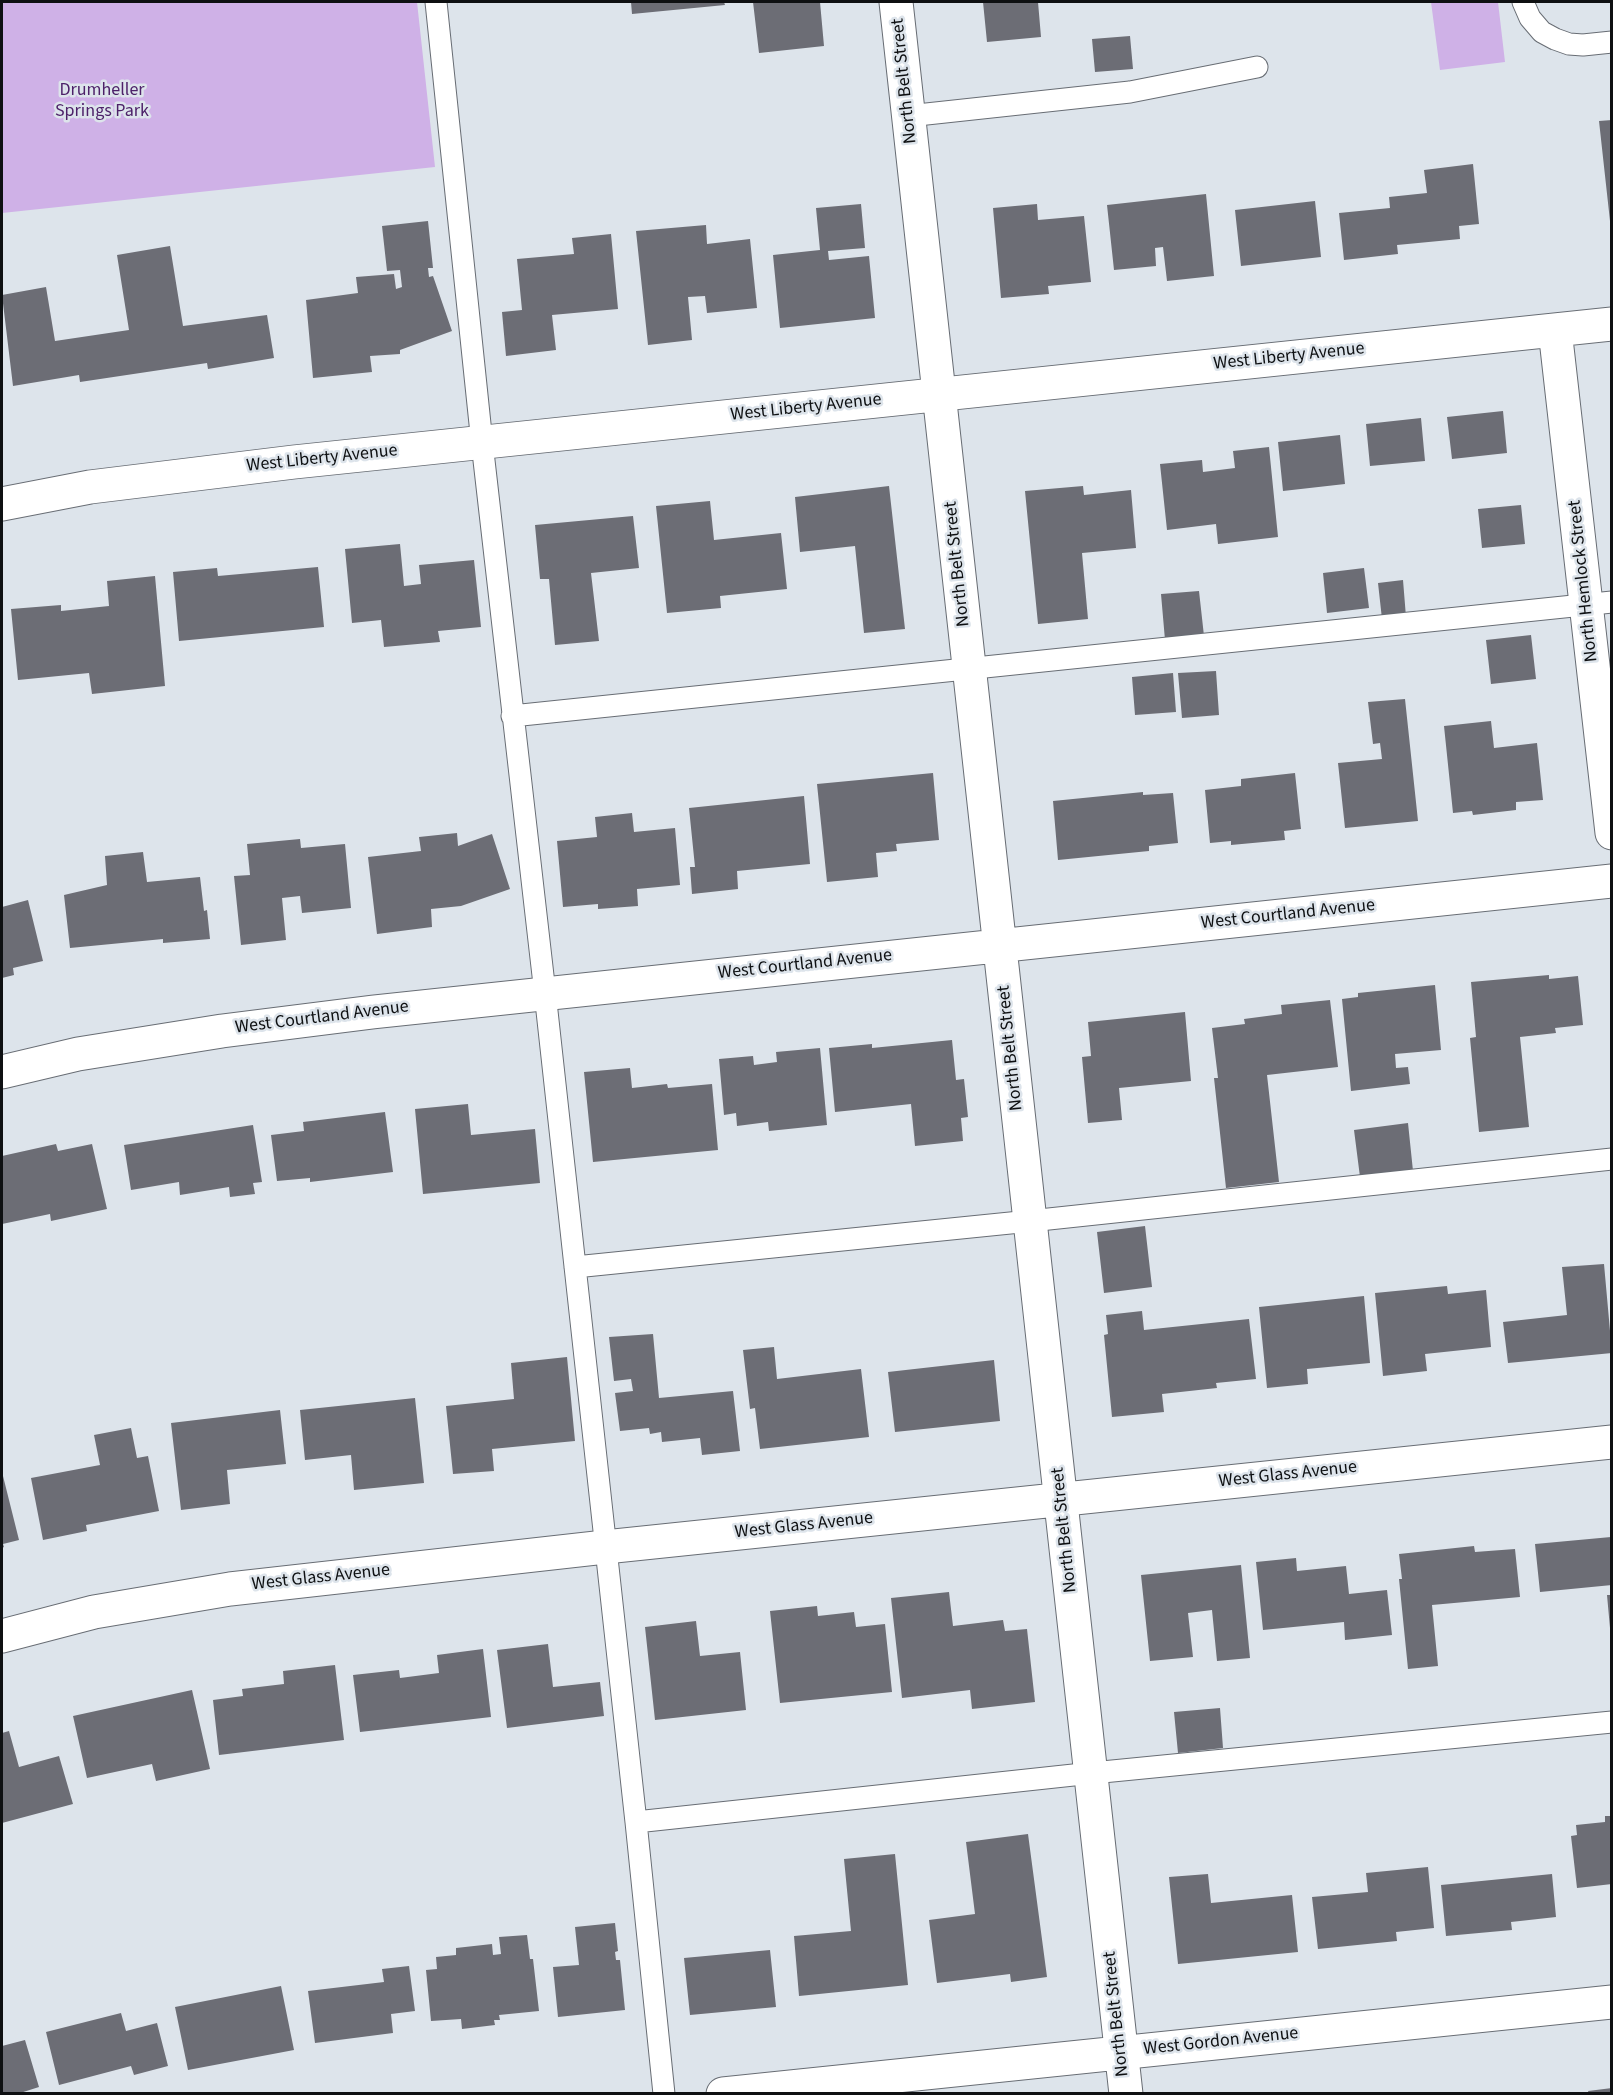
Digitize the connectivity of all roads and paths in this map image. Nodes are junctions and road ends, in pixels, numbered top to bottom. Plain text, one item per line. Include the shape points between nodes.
1 (436, 2) edge
2 (896, 2) edge
3 (1523, 2) edge
4 (1611, 42) edge
5 (1257, 67) dead end
6 (908, 116) junction
7 (1611, 324) edge
8 (1555, 330) junction
9 (938, 394) junction
10 (482, 443) junction
11 (2, 504) edge
12 (1599, 603) edge
13 (969, 668) junction
14 (512, 716) junction
15 (1611, 833) edge
16 (1611, 881) edge
17 (999, 945) junction
18 (545, 993) junction
19 (2, 1072) edge
20 (1611, 1159) edge
21 (1030, 1221) junction
22 (575, 1267) junction
23 (1611, 1442) edge
24 (1062, 1499) junction
25 (605, 1547) junction
26 (2, 1636) edge
27 (1611, 1722) edge
28 (1092, 1773) junction
29 (636, 1822) junction
30 (1611, 2002) edge
31 (1121, 2053) junction
32 (664, 2094) edge
33 (723, 2094) edge
34 (1126, 2094) edge

1 - 10 lane
2 - 6 street, North Belt Street
3 - 4 lane via 1542,32 1555,39 1583,45
5 - 6 lane via 1130,92
6 - 9 street, North Belt Street
7 - 8 street, West Liberty Avenue
8 - 9 street, West Liberty Avenue
8 - 12 street, North Hemlock Street
9 - 10 street, West Liberty Avenue
9 - 13 street, North Belt Street
10 - 11 street, West Liberty Avenue via 101,485
10 - 14 lane
12 - 13 lane
12 - 15 street, North Hemlock Street
13 - 14 lane
13 - 17 street, North Belt Street
14 - 18 lane
16 - 17 street, West Courtland Avenue
17 - 18 street, West Courtland Avenue
17 - 21 street, North Belt Street
18 - 19 street, West Courtland Avenue via 222,1030 78,1054
18 - 22 lane
20 - 21 lane
21 - 22 lane
21 - 24 street, North Belt Street
22 - 25 lane
23 - 24 street, West Glass Avenue
24 - 25 street, West Glass Avenue
24 - 28 street, North Belt Street
25 - 26 street, West Glass Avenue via 230,1589 94,1612
25 - 29 lane
27 - 28 lane
28 - 29 lane
28 - 31 street, North Belt Street
29 - 32 lane
30 - 31 street, West Gordon Avenue
31 - 33 street, West Gordon Avenue
31 - 34 street, North Belt Street

